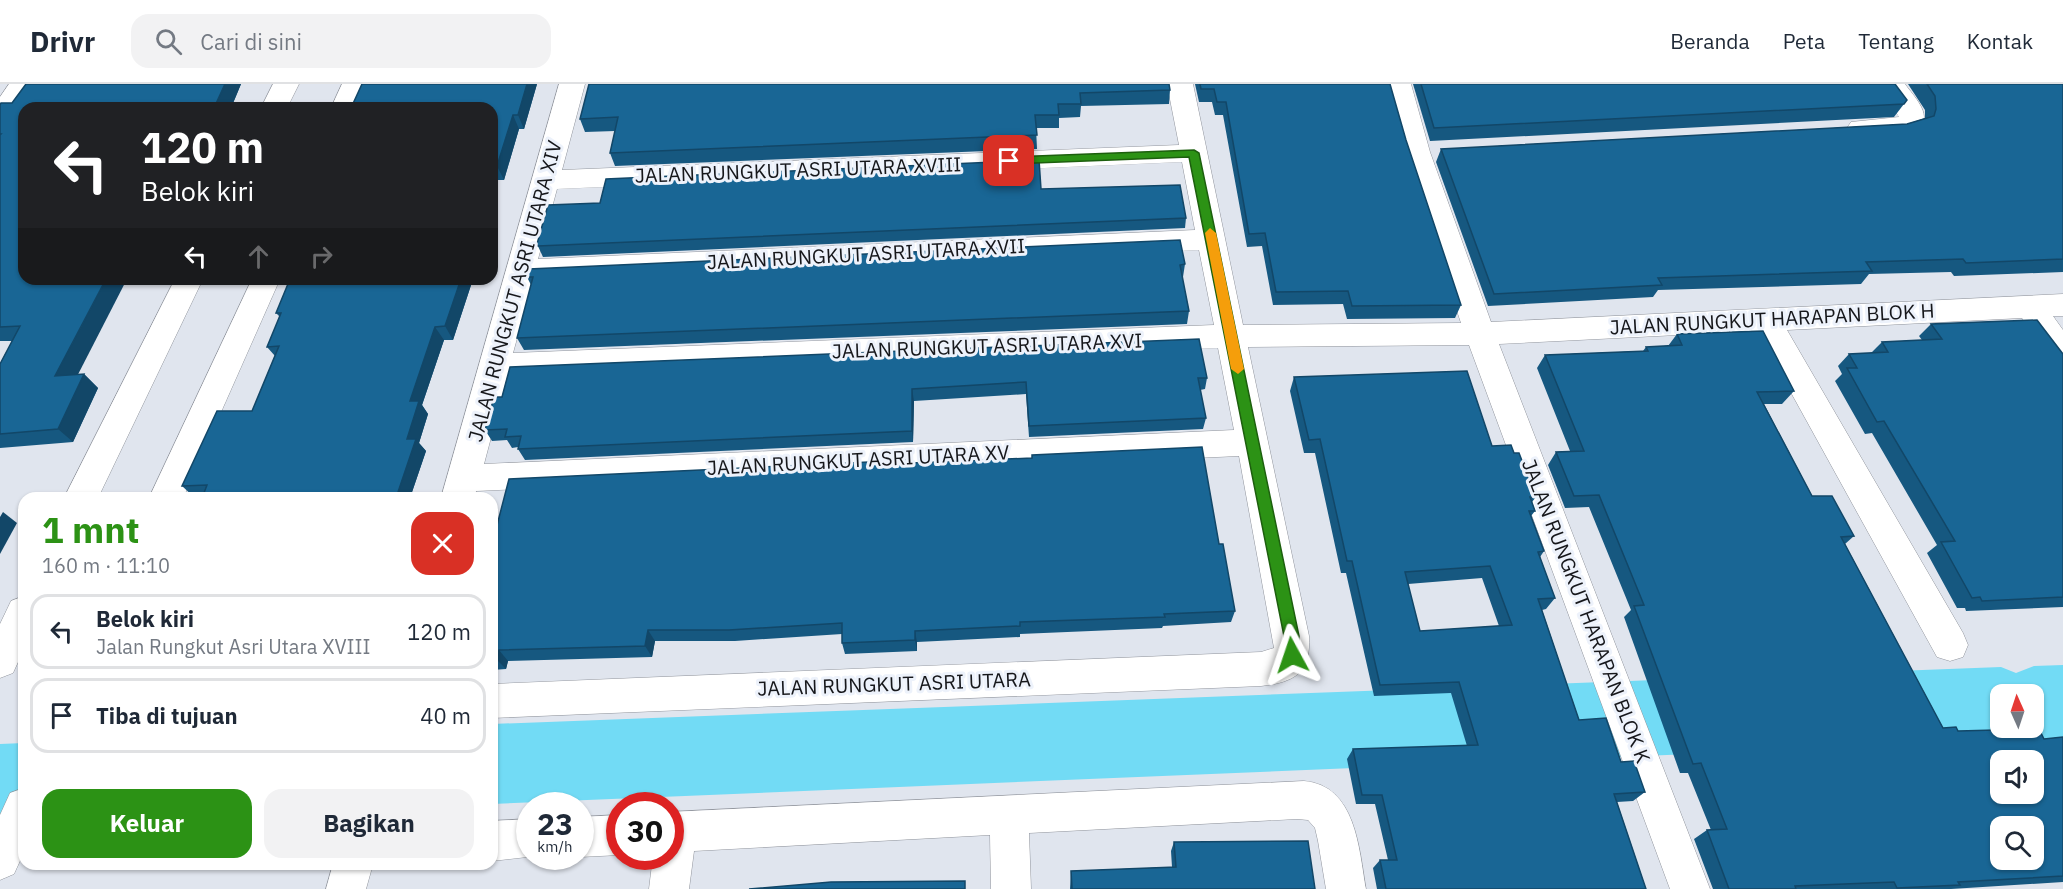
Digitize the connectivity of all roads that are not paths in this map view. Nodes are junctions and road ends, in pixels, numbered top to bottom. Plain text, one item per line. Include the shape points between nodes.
1 (286, 84) edge
2 (355, 84) edge
3 (572, 84) edge
4 (1180, 84) edge
5 (1398, 84) edge
6 (1892, 84) edge
7 (14, 88) edge
8 (277, 102) edge
9 (347, 102) edge
10 (0, 116) edge
11 (1838, 130) edge
12 (1194, 153) junction
13 (546, 180) junction
14 (1212, 239) junction
15 (521, 270) junction
16 (186, 285) edge
17 (263, 285) edge
18 (2063, 305) edge
19 (2029, 306) junction
20 (1766, 320) junction
21 (1480, 334) junction
22 (1231, 336) junction
23 (2063, 353) edge
24 (495, 366) junction
25 (1253, 442) junction
26 (461, 488) edge
27 (84, 492) edge
28 (169, 492) edge
29 (18, 624) edge
30 (1950, 645) dead end
31 (0, 661) edge
32 (498, 701) edge
33 (1009, 816) junction
34 (684, 832) edge
35 (516, 840) edge
36 (498, 841) edge
37 (351, 870) edge
38 (671, 870) edge
39 (346, 889) edge
40 (669, 889) edge
41 (1011, 889) edge
42 (1346, 889) edge
43 (1690, 889) edge

1 - 8 street
2 - 9 street
3 - 13 street, JALAN RUNGKUT ASRI UTARA XIV
4 - 12 street
5 - 21 street, JALAN RUNGKUT HARAPAN BLOK K via 1428,151
6 - 11 street via 1912,113 1912,122
7 - 10 street
12 - 13 street, JALAN RUNGKUT ASRI UTARA XVIII
12 - 14 street
13 - 15 street, JALAN RUNGKUT ASRI UTARA XIV
14 - 15 street, JALAN RUNGKUT ASRI UTARA XVII
14 - 22 street
15 - 24 street, JALAN RUNGKUT ASRI UTARA XIV
16 - 27 street
17 - 28 street
18 - 19 street, JALAN RUNGKUT HARAPAN BLOK H
19 - 20 street, JALAN RUNGKUT HARAPAN BLOK H
19 - 23 street
20 - 21 street, JALAN RUNGKUT HARAPAN BLOK H
20 - 30 street
21 - 22 street, JALAN RUNGKUT ASRI UTARA XVI
21 - 43 street, JALAN RUNGKUT HARAPAN BLOK K
22 - 24 street, JALAN RUNGKUT ASRI UTARA XVI
22 - 25 street
24 - 26 street, JALAN RUNGKUT ASRI UTARA XIV
25 - 26 street, JALAN RUNGKUT ASRI UTARA XV
25 - 32 street, JALAN RUNGKUT ASRI UTARA via 1291,636 1292,655 1278,667
29 - 31 street
33 - 34 street
33 - 41 street
33 - 42 street via 1318,802 1334,826
35 - 36 street
37 - 39 street
38 - 40 street

